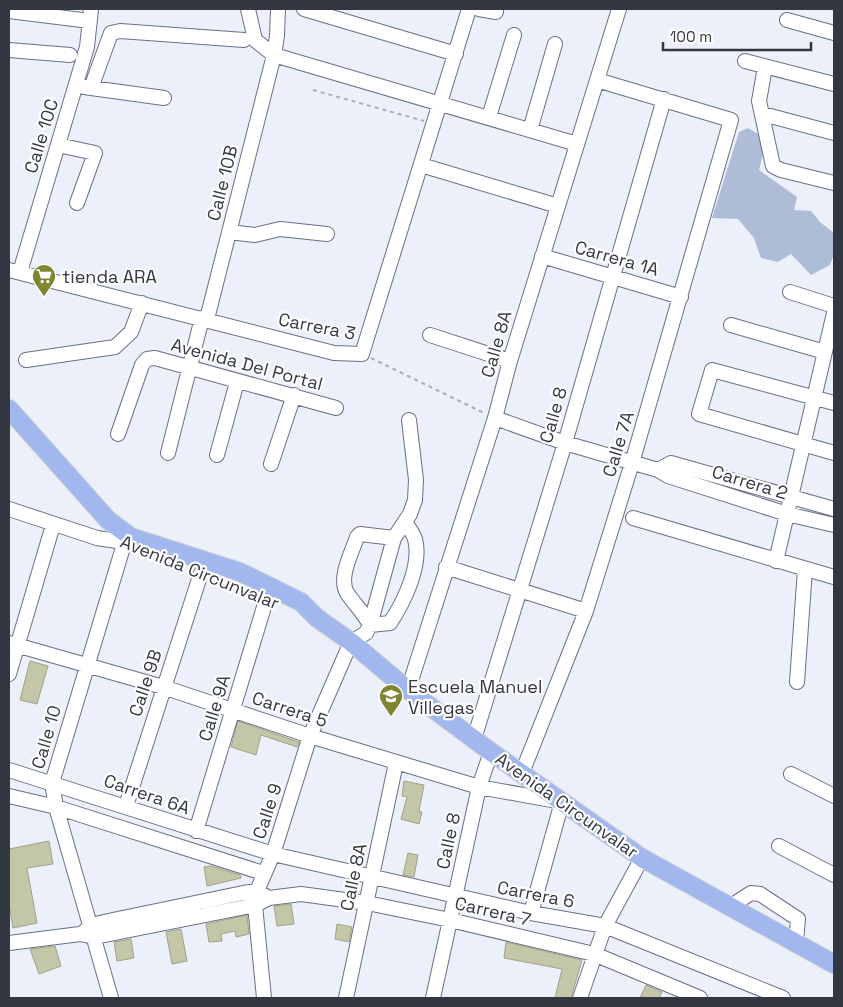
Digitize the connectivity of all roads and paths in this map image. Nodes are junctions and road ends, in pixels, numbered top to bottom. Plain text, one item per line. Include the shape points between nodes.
1 (248, 9) edge
2 (278, 9) edge
3 (304, 9) edge
4 (469, 9) edge
5 (479, 9) edge
6 (619, 9) edge
7 (9, 11) edge
8 (496, 12) dead end
9 (90, 15) edge
10 (787, 20) dead end
11 (834, 33) edge
12 (514, 35) dead end
13 (244, 40) dead end
14 (555, 44) dead end
15 (9, 50) edge
16 (456, 54) junction
17 (70, 55) dead end
18 (274, 55) junction
19 (745, 61) dead end
20 (765, 67) junction
21 (597, 80) junction
22 (834, 84) edge
23 (76, 86) junction
24 (91, 88) junction
25 (313, 90) dead end
26 (164, 98) dead end
27 (664, 100) junction
28 (441, 103) junction
29 (763, 114) junction
30 (489, 117) junction
31 (434, 124) junction
32 (530, 130) junction
33 (834, 133) edge
34 (577, 144) junction
35 (58, 145) junction
36 (421, 165) junction
37 (834, 183) edge
38 (78, 203) dead end
39 (558, 206) junction
40 (229, 232) junction
41 (327, 234) dead end
42 (542, 256) junction
43 (14, 271) edge
44 (612, 276) junction
45 (790, 292) dead end
46 (681, 296) junction
47 (142, 303) junction
48 (834, 306) edge
49 (834, 313) edge
50 (204, 319) junction
51 (731, 325) dead end
52 (430, 335) dead end
53 (831, 338) edge
54 (825, 352) junction
55 (362, 354) junction
56 (26, 360) dead end
57 (510, 361) junction
58 (190, 369) junction
59 (237, 382) junction
60 (294, 395) junction
61 (814, 398) junction
62 (834, 403) edge
63 (336, 408) dead end
64 (9, 409) edge
65 (495, 418) junction
66 (409, 420) dead end
67 (9, 426) edge
68 (118, 434) dead end
69 (565, 443) junction
70 (803, 444) junction
71 (168, 453) dead end
72 (834, 453) edge
73 (217, 455) dead end
74 (632, 463) junction
75 (271, 464) dead end
76 (658, 470) junction
77 (791, 497) junction
78 (9, 509) edge
79 (834, 509) edge
80 (787, 514) junction
81 (633, 518) dead end
82 (405, 522) junction
83 (53, 525) junction
84 (834, 525) edge
85 (394, 538) junction
86 (120, 542) junction
87 (776, 561) junction
88 (446, 567) junction
89 (805, 570) junction
90 (201, 573) junction
91 (834, 577) edge
92 (520, 591) junction
93 (267, 597) junction
94 (586, 611) junction
95 (317, 618) junction
96 (370, 626) junction
97 (351, 642) junction
98 (13, 644) edge
99 (86, 666) junction
100 (9, 674) edge
101 (797, 682) dead end
102 (163, 687) junction
103 (408, 690) junction
104 (233, 710) junction
105 (310, 736) junction
106 (474, 739) junction
107 (492, 752) junction
108 (396, 763) junction
109 (9, 770) edge
110 (522, 774) junction
111 (791, 774) dead end
112 (52, 783) junction
113 (479, 788) junction
114 (9, 796) edge
115 (834, 796) edge
116 (562, 802) junction
117 (126, 806) junction
118 (56, 807) junction
119 (196, 831) junction
120 (780, 846) dead end
121 (273, 854) junction
122 (642, 858) junction
123 (263, 873) junction
124 (834, 875) edge
125 (372, 878) junction
126 (263, 894) junction
127 (456, 896) junction
128 (367, 903) junction
129 (255, 905) junction
130 (731, 906) junction
131 (531, 913) junction
132 (450, 920) junction
133 (605, 926) junction
134 (89, 932) junction
135 (796, 942) junction
136 (9, 943) edge
137 (594, 954) junction
138 (834, 962) edge
139 (111, 998) edge
140 (264, 998) edge
141 (346, 998) edge
142 (433, 998) edge
143 (580, 998) edge
144 (700, 998) edge
145 (783, 998) edge

1 - 18 street via 256,40
2 - 18 street, Calle 10B
3 - 16 street
4 - 16 street, Carrera 3
5 - 8 street
6 - 21 street, Calle 8A
7 - 9 street
9 - 23 street, Calle 10C via 88,46
10 - 11 street
12 - 30 street
13 - 24 street via 111,33
14 - 32 street
15 - 17 street
16 - 28 street, Carrera 3
18 - 28 street
18 - 40 street, Calle 10B
19 - 20 street
20 - 22 street
20 - 29 street via 759,101
21 - 27 street
21 - 34 street, Calle 8A
23 - 24 street
23 - 35 street, Calle 10C
24 - 26 street
25 - 31 path
27 - 44 street, Calle 8
27 - 46 street, Calle 7A via 731,120
28 - 30 street
28 - 31 street, Carrera 3
29 - 33 street
29 - 37 street via 773,166
30 - 32 street
31 - 36 street, Carrera 3
32 - 34 street
34 - 39 street, Calle 8A
35 - 38 street via 95,153
35 - 43 street, Calle 10C
36 - 39 street
36 - 55 street, Carrera 3
39 - 42 street, Calle 8A
40 - 41 street via 255,235 280,229
40 - 50 street, Calle 10B
42 - 44 street, Carrera 1A
42 - 57 street, Calle 8A
43 - 47 street, Carrera 3
44 - 46 street, Carrera 1A
44 - 69 street, Calle 8
45 - 48 street
46 - 74 street, Calle 7A
47 - 50 street, Carrera 3
47 - 56 street via 131,332 115,347
49 - 53 street
50 - 55 street, Carrera 3 via 334,352
50 - 58 street, Calle 10B
51 - 54 street
52 - 57 street
53 - 54 street
54 - 61 street
55 - 65 path
57 - 65 street, Calle 8A
58 - 59 street, Avenida Del Portal
58 - 68 street, Avenida Del Portal via 155,358 148,359 142,365
58 - 71 street, Calle 10B
59 - 60 street, Avenida Del Portal
59 - 73 street
60 - 63 street, Avenida Del Portal
60 - 75 street
61 - 62 street
61 - 70 street
61 - 70 street via 712,370 699,414
64 - 95 main road, Avenida Circunvalar via 108,520 131,537 240,572 301,602
65 - 69 street, Carrera 2
65 - 88 street, Calle 8A
66 - 82 street via 416,480 415,500
67 - 86 main road, Avenida Circunvalar via 84,510
69 - 74 street, Carrera 2
69 - 92 street, Calle 8
70 - 72 street
70 - 77 street
74 - 76 street, Carrera 2
74 - 94 street, Calle 7A
76 - 77 street, Carrera 2 via 671,463
76 - 80 street, Carrera 2
77 - 79 street, Carrera 2
77 - 80 street
78 - 83 street
80 - 84 street, Carrera 2
80 - 87 street
81 - 87 street
82 - 85 street
82 - 96 street via 415,537 416,551 406,592 390,624
83 - 86 street
83 - 98 street
85 - 96 street
85 - 96 street via 356,536 344,577 346,591 365,614
86 - 90 main road, Avenida Circunvalar
86 - 99 street, Calle 10
87 - 89 street
88 - 92 street
88 - 103 street, Calle 8A
89 - 91 street
89 - 101 street
90 - 93 main road, Avenida Circunvalar
90 - 102 street, Calle 9B
92 - 94 street
92 - 106 street, Calle 8
93 - 95 main road, Avenida Circunvalar
93 - 104 street, Calle 9A
94 - 110 street, Calle 7A
95 - 97 main road, Avenida Circunvalar
96 - 97 street via 366,633
97 - 103 main road, Avenida Circunvalar
97 - 105 street, Calle 9
98 - 99 street, Carrera 5
98 - 100 street
99 - 102 street, Carrera 5
99 - 112 street, Calle 10
102 - 104 street, Carrera 5
102 - 117 street, Calle 9B
103 - 106 main road, Avenida Circunvalar
104 - 105 street, Carrera 5
104 - 119 street, Calle 9A
105 - 108 street, Carrera 5
105 - 121 street, Calle 9
106 - 107 main road, Avenida Circunvalar
107 - 110 main road, Avenida Circunvalar
107 - 113 street, Calle 8
108 - 113 street, Carrera 5
108 - 125 street, Calle 8A
109 - 112 street, Carrera 6A
110 - 116 main road, Avenida Circunvalar
111 - 115 street
112 - 117 street, Carrera 6A
112 - 118 street, Calle 10
113 - 116 street, Carrera 5
113 - 127 street, Calle 8
114 - 118 street
116 - 122 main road, Avenida Circunvalar
116 - 131 street
117 - 119 street, Carrera 6A
118 - 123 street
118 - 134 street, Calle 10
119 - 121 street, Carrera 6A
120 - 124 street
121 - 123 street, Calle 9
121 - 125 street, Carrera 6
122 - 130 main road, Avenida Circunvalar
122 - 133 street
123 - 126 street, Calle 9
125 - 127 street, Carrera 6
125 - 128 street, Calle 8A
126 - 128 street, Carrera 7 via 301,894
126 - 129 street, Carrera 7
126 - 134 street, Carrera 7
127 - 131 street, Carrera 6
127 - 132 street, Calle 8
128 - 132 street, Carrera 7
128 - 141 street, Calle 8A
129 - 134 street, Carrera 7
129 - 140 street
130 - 135 main road, Avenida Circunvalar
130 - 135 street via 752,893 760,894 798,919
131 - 133 street, Carrera 6
132 - 137 street, Carrera 7
132 - 142 street, Calle 8
133 - 137 street
133 - 145 street, Carrera 6
134 - 136 street, Carrera 7
134 - 139 street, Calle 10
135 - 138 main road, Avenida Circunvalar
137 - 143 street
137 - 144 street, Carrera 7

